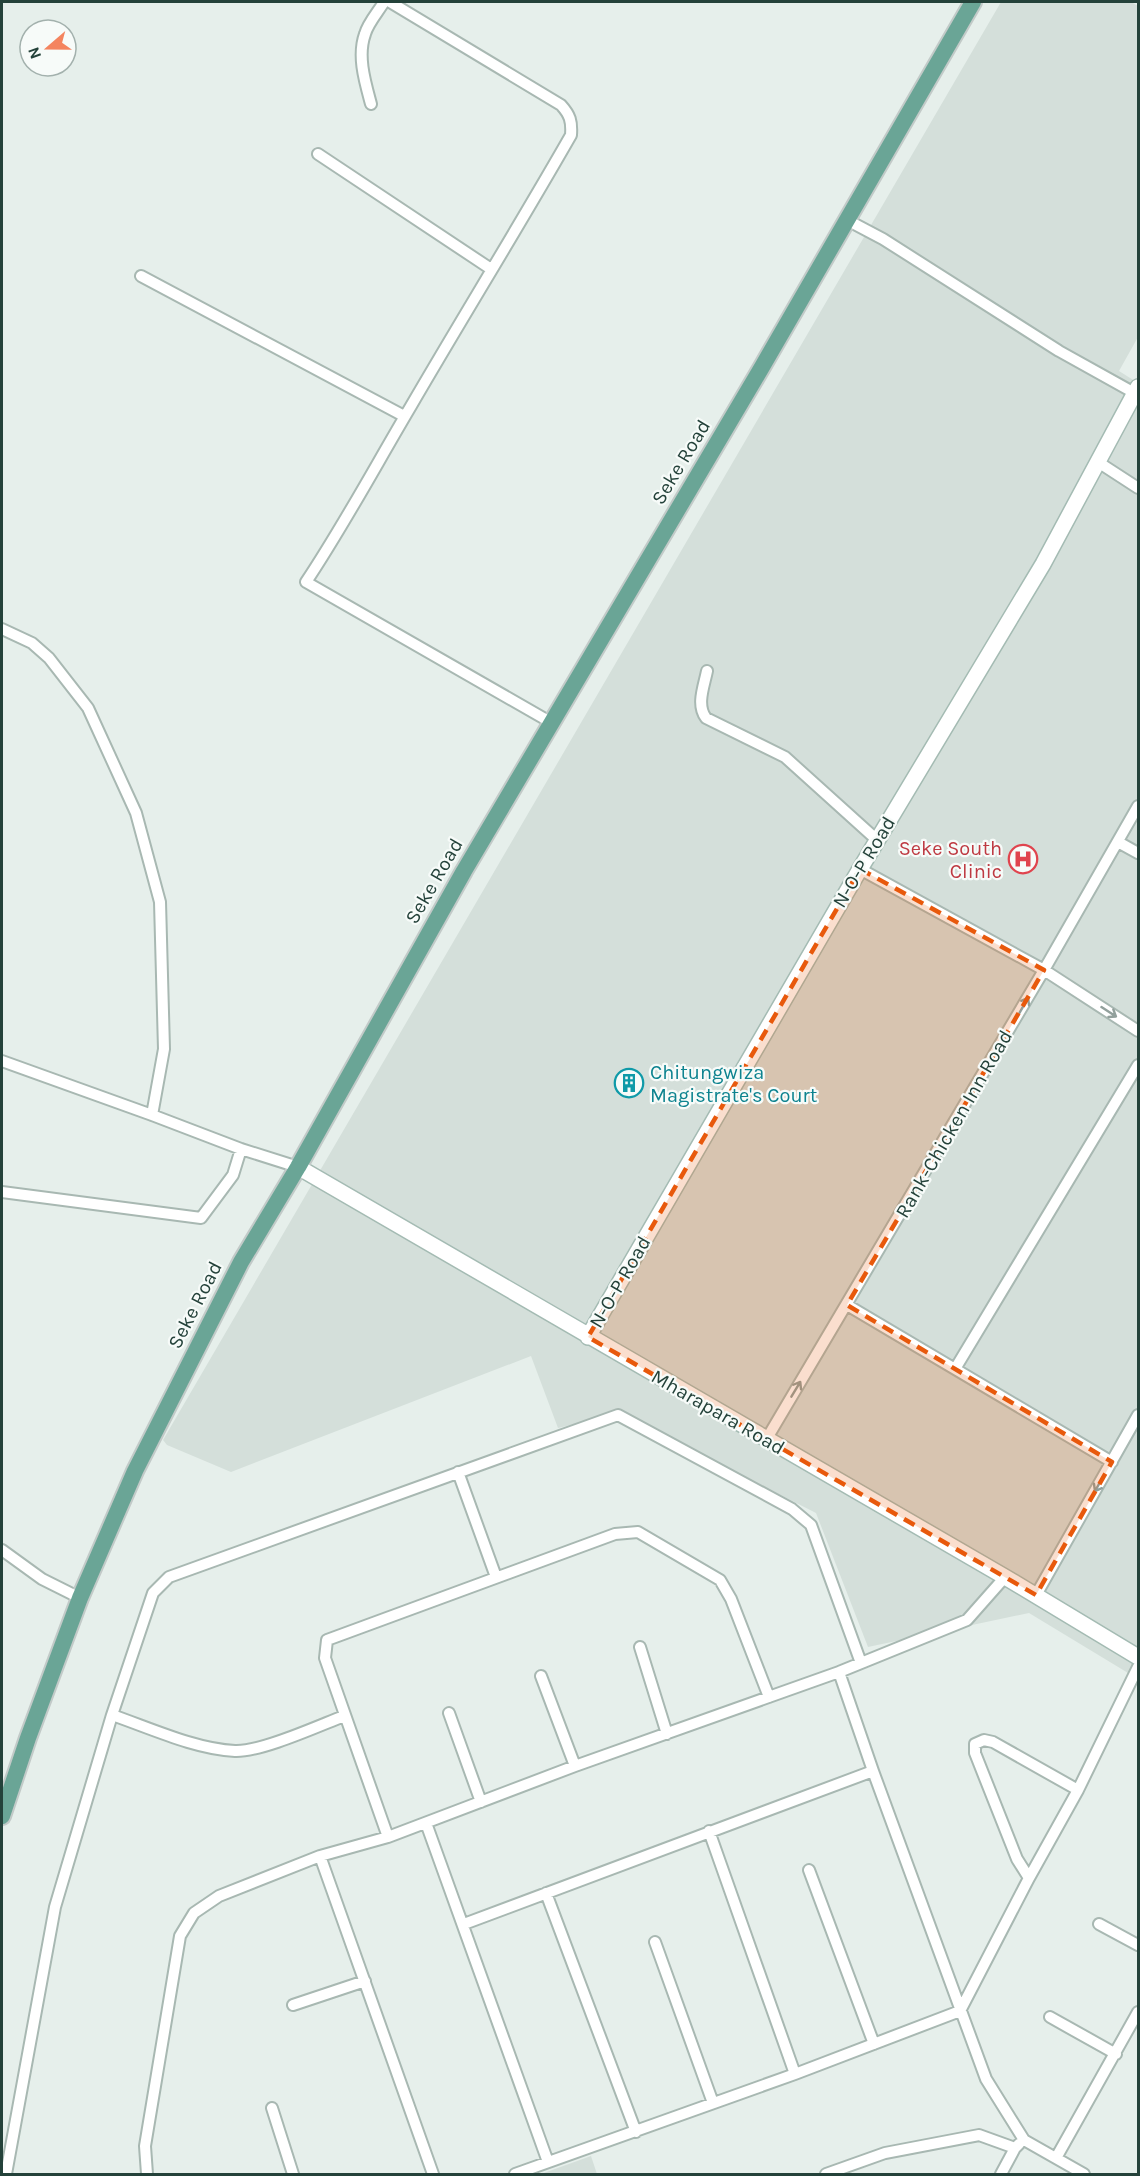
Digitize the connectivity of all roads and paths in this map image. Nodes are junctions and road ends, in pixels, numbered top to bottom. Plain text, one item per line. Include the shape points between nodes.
1 (384, 2) edge
2 (390, 2) edge
3 (974, 2) edge
4 (371, 104) dead end
5 (318, 154) dead end
6 (847, 220) junction
7 (491, 268) junction
8 (141, 276) dead end
9 (1137, 392) edge
10 (404, 416) junction
11 (1098, 462) junction
12 (1138, 488) edge
13 (2, 629) edge
14 (707, 671) dead end
15 (552, 723) junction
16 (1138, 806) edge
17 (877, 840) junction
18 (1118, 842) junction
19 (1138, 853) edge
20 (860, 869) junction
21 (1044, 970) junction
22 (1138, 1031) edge
23 (2, 1061) edge
24 (1138, 1065) edge
25 (152, 1115) junction
26 (241, 1149) junction
27 (298, 1167) junction
28 (2, 1192) edge
29 (847, 1305) junction
30 (588, 1337) junction
31 (955, 1369) junction
32 (1138, 1415) edge
33 (766, 1440) junction
34 (1112, 1462) junction
35 (458, 1472) junction
36 (2, 1550) edge
37 (496, 1577) junction
38 (1005, 1577) junction
39 (1036, 1595) junction
40 (80, 1598) junction
41 (640, 1647) dead end
42 (1138, 1657) edge
43 (861, 1663) junction
44 (1138, 1667) edge
45 (839, 1672) junction
46 (541, 1676) dead end
47 (769, 1697) junction
48 (449, 1713) dead end
49 (112, 1715) junction
50 (344, 1716) junction
51 (667, 1734) junction
52 (575, 1766) junction
53 (873, 1771) junction
54 (1078, 1790) junction
55 (481, 1802) junction
56 (2, 1816) edge
57 (426, 1822) junction
58 (709, 1831) junction
59 (388, 1836) junction
60 (320, 1856) junction
61 (809, 1870) dead end
62 (1029, 1878) junction
63 (546, 1893) junction
64 (464, 1924) junction
65 (1099, 1924) dead end
66 (656, 1942) dead end
67 (1138, 1945) edge
68 (364, 1981) junction
69 (293, 2005) dead end
70 (960, 2011) junction
71 (1138, 2012) edge
72 (1050, 2017) dead end
73 (874, 2044) junction
74 (1116, 2054) junction
75 (795, 2074) junction
76 (713, 2103) junction
77 (272, 2108) dead end
78 (636, 2132) junction
79 (1020, 2144) junction
80 (1056, 2158) junction
81 (548, 2162) junction
82 (6, 2175) edge
83 (147, 2175) edge
84 (293, 2175) edge
85 (433, 2175) edge
86 (515, 2175) edge
87 (826, 2175) edge
88 (1000, 2175) edge
89 (1084, 2175) edge

1 - 4 street via 365,33 362,49
2 - 7 street via 561,105 569,115 571,135
3 - 6 main road, Seke Road
5 - 7 street
6 - 9 street via 884,239 1059,351
6 - 15 main road, Seke Road
7 - 10 street
8 - 10 street
9 - 11 street, N-O-P Road
10 - 15 street via 336,538 306,582
11 - 12 street
11 - 17 street, N-O-P Road via 1043,564
13 - 25 street via 32,643 49,658 88,708 136,813 160,902 164,1049
14 - 17 street via 701,700 701,712 706,718 785,757
15 - 27 main road, Seke Road via 388,1002
16 - 18 street, Rank-Chicken Inn Road
17 - 20 street, N-O-P Road
18 - 19 street
18 - 21 street, Rank-Chicken Inn Road
20 - 21 street
20 - 30 street, N-O-P Road
21 -> 22 street
29 -> 21 street, Rank-Chicken Inn Road
23 - 25 street
24 - 31 street
25 - 26 street
26 - 27 street
26 - 28 street via 232,1175 201,1218
27 - 30 street, Mharapara Road
27 - 40 main road, Seke Road via 241,1262 166,1409
29 - 31 street
33 -> 29 street, Rank-Chicken Inn Road
30 - 33 street, Mharapara Road
31 - 34 street
32 - 34 street
33 - 38 street, Mharapara Road
34 -> 39 street
35 - 37 street
35 - 43 street via 618,1415 792,1509 812,1525
35 - 49 street via 169,1577 153,1593
36 - 40 street via 42,1580
37 - 47 street via 615,1534 638,1532 720,1580
37 - 50 street via 327,1640 326,1658
38 - 39 street, Mharapara Road
38 - 43 street via 967,1620
39 - 42 street, Mharapara Road
40 - 56 main road, Seke Road
41 - 51 street
43 - 45 street
44 - 54 street
45 - 47 street
45 - 53 street
46 - 52 street
47 - 51 street
48 - 55 street
49 - 50 street via 199,1745 236,1751 266,1745
49 - 82 street via 55,1907
50 - 59 street
51 - 52 street
52 - 55 street
53 - 58 street
53 - 70 street
54 - 62 street
54 - 62 street via 993,1742 975,1744 975,1753 1017,1859
55 - 57 street
57 - 59 street
57 - 64 street
58 - 63 street
58 - 75 street
59 - 60 street
60 - 68 street
60 - 83 street via 219,1896 194,1913 180,1936 145,2146
61 - 73 street
62 - 70 street
63 - 64 street
63 - 78 street
64 - 81 street
65 - 67 street
66 - 76 street
68 - 69 street
68 - 85 street
70 - 73 street
70 - 79 street via 986,2079
71 - 74 street
72 - 74 street
73 - 75 street
74 - 80 street
75 - 76 street
76 - 78 street
77 - 84 street
78 - 81 street
79 - 80 street
79 - 87 street via 979,2135 885,2153
79 - 88 street
80 - 89 street
81 - 86 street

